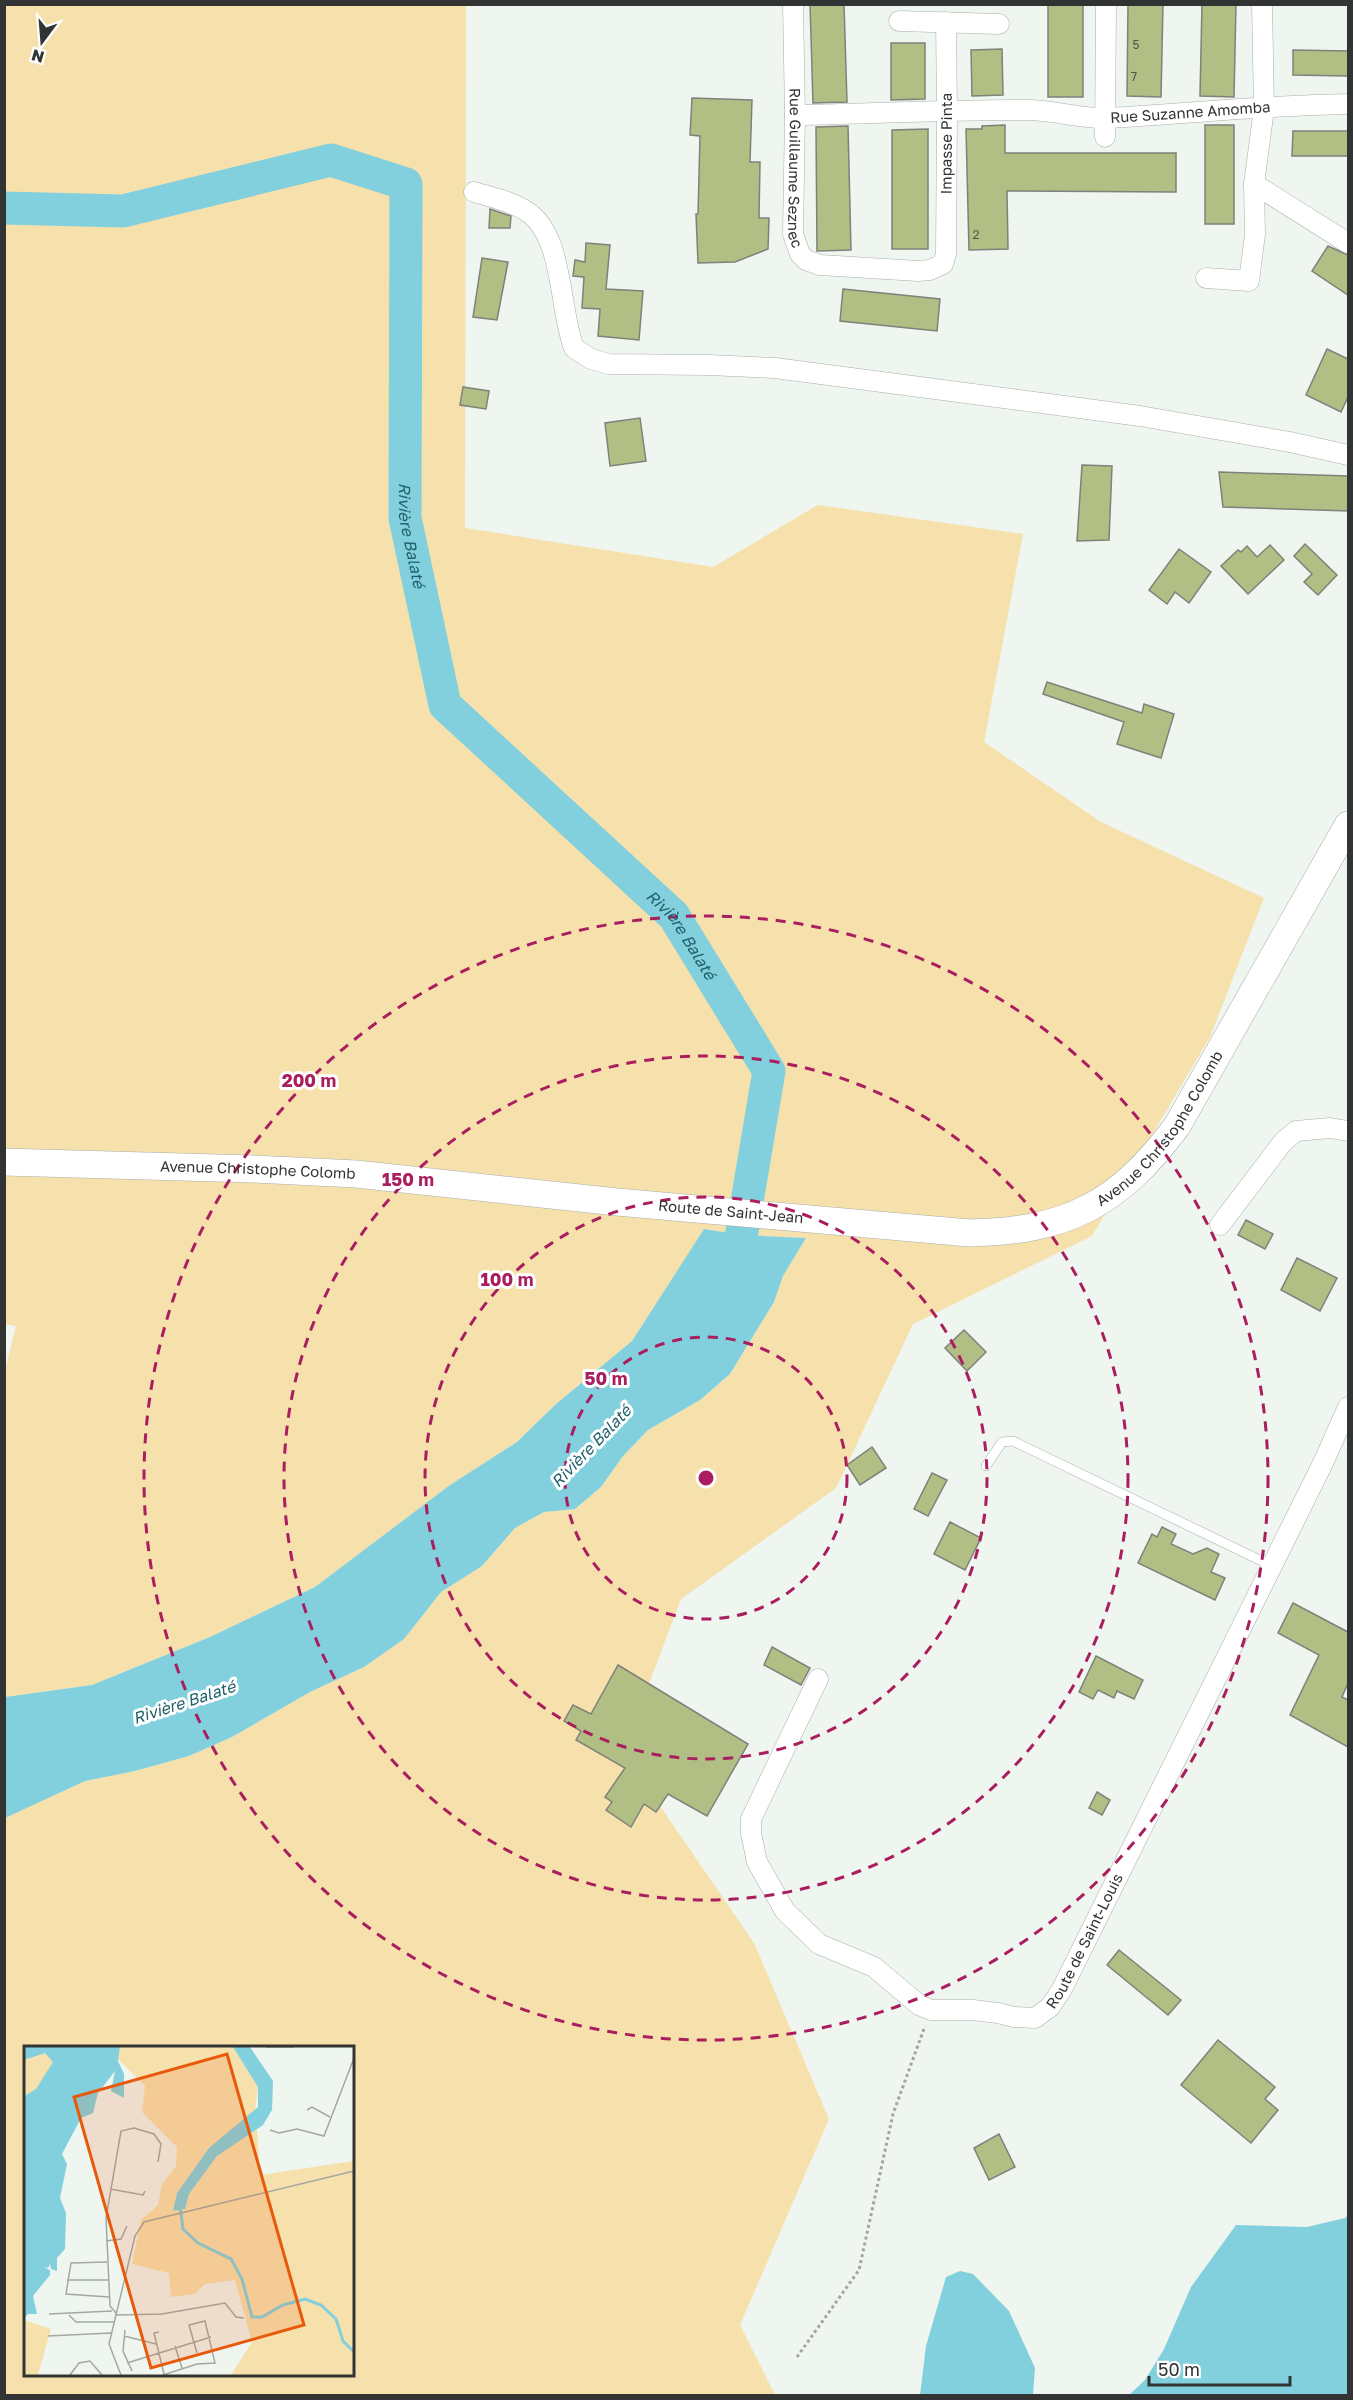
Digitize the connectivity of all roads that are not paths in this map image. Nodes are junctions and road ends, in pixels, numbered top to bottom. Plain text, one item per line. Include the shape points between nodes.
1 (793, 4) edge
2 (1106, 4) edge
3 (1262, 4) edge
4 (899, 21) dead end
5 (946, 22) junction
6 (999, 24) dead end
7 (1348, 104) edge
8 (1263, 109) junction
9 (948, 112) junction
10 (795, 115) junction
11 (1105, 127) junction
12 (1254, 184) junction
13 (474, 192) dead end
14 (1348, 243) edge
15 (942, 264) joint
16 (1206, 278) dead end
17 (1348, 455) edge
18 (1348, 825) edge
19 (1348, 1131) edge
20 (4, 1162) edge
21 (617, 1202) joint
22 (843, 1223) joint
23 (1220, 1225) dead end
24 (1348, 1407) edge
25 (986, 1466) dead end
26 (1272, 1566) junction
27 (818, 1679) dead end

1 - 10 street, Rue Guillaume Seznec
2 - 11 street
3 - 8 street
4 - 5 street
5 - 6 street
5 - 9 street, Impasse Pinta
7 - 8 street, Rue Suzanne Amomba
8 - 11 street, Rue Suzanne Amomba via 1179,112
8 - 12 street
9 - 10 street, Rue Suzanne Amomba
9 - 11 street, Rue Suzanne Amomba via 1033,110
9 - 15 street, Impasse Pinta via 946,254
10 - 15 street, Rue Guillaume Seznec via 793,234 800,254 820,265 918,271
12 - 14 street
12 - 16 street via 1255,234 1249,281
13 - 17 street via 517,206 542,225 559,276 574,348 599,362 775,368 1140,416
18 - 22 street, Avenue Christophe Colomb via 1177,1126 1130,1181 1068,1218 1003,1233
19 - 23 street via 1296,1131 1283,1142
20 - 21 street, Avenue Christophe Colomb via 356,1174
21 - 22 street, Route de Saint-Jean
24 - 26 street, Route de Saint-Louis
25 - 26 lane via 1002,1442 1013,1441
26 - 27 street, Route de Saint-Louis via 1062,1989 1050,2007 1035,2018 973,2010 930,2010 874,1967 819,1944 785,1911 758,1862 751,1819

